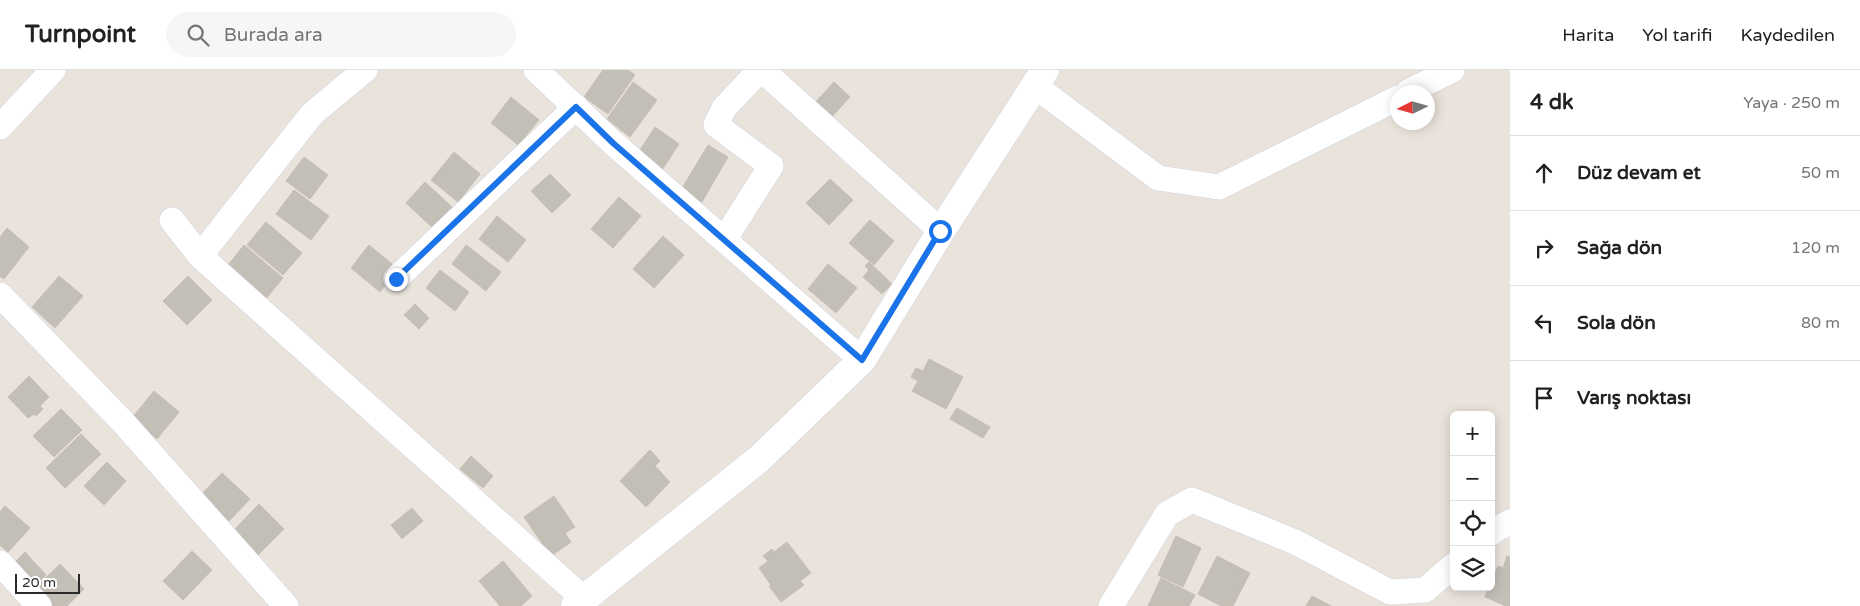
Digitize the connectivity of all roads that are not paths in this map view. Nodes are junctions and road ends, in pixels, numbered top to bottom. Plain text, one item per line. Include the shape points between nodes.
1 (53, 70) edge
2 (364, 70) edge
3 (536, 70) edge
4 (761, 70) edge
5 (1452, 70) edge
6 (1040, 78) edge
7 (1422, 85) edge
8 (1390, 102) edge
9 (576, 107) junction
10 (0, 127) edge
11 (172, 220) dead end
12 (940, 231) junction
13 (724, 240) junction
14 (200, 256) junction
15 (396, 279) dead end
16 (0, 295) edge
17 (862, 360) junction
18 (1510, 522) edge
19 (1495, 531) edge
20 (0, 563) edge
21 (1450, 568) edge
22 (579, 603) edge
23 (39, 606) edge
24 (286, 606) edge
25 (1111, 606) edge

1 - 10 street
2 - 14 street via 312,114
3 - 9 street
4 - 12 street
4 - 13 street via 724,108 716,125 770,166
5 - 7 street
6 - 8 street via 1158,178 1219,187
6 - 12 street
9 - 13 street
9 - 15 street
11 - 14 street
12 - 17 street
13 - 17 street
14 - 22 street
16 - 24 street via 122,421
17 - 22 street via 759,459
18 - 19 street
20 - 23 street
21 - 25 street via 1425,590 1390,592 1295,542 1192,500 1168,514

